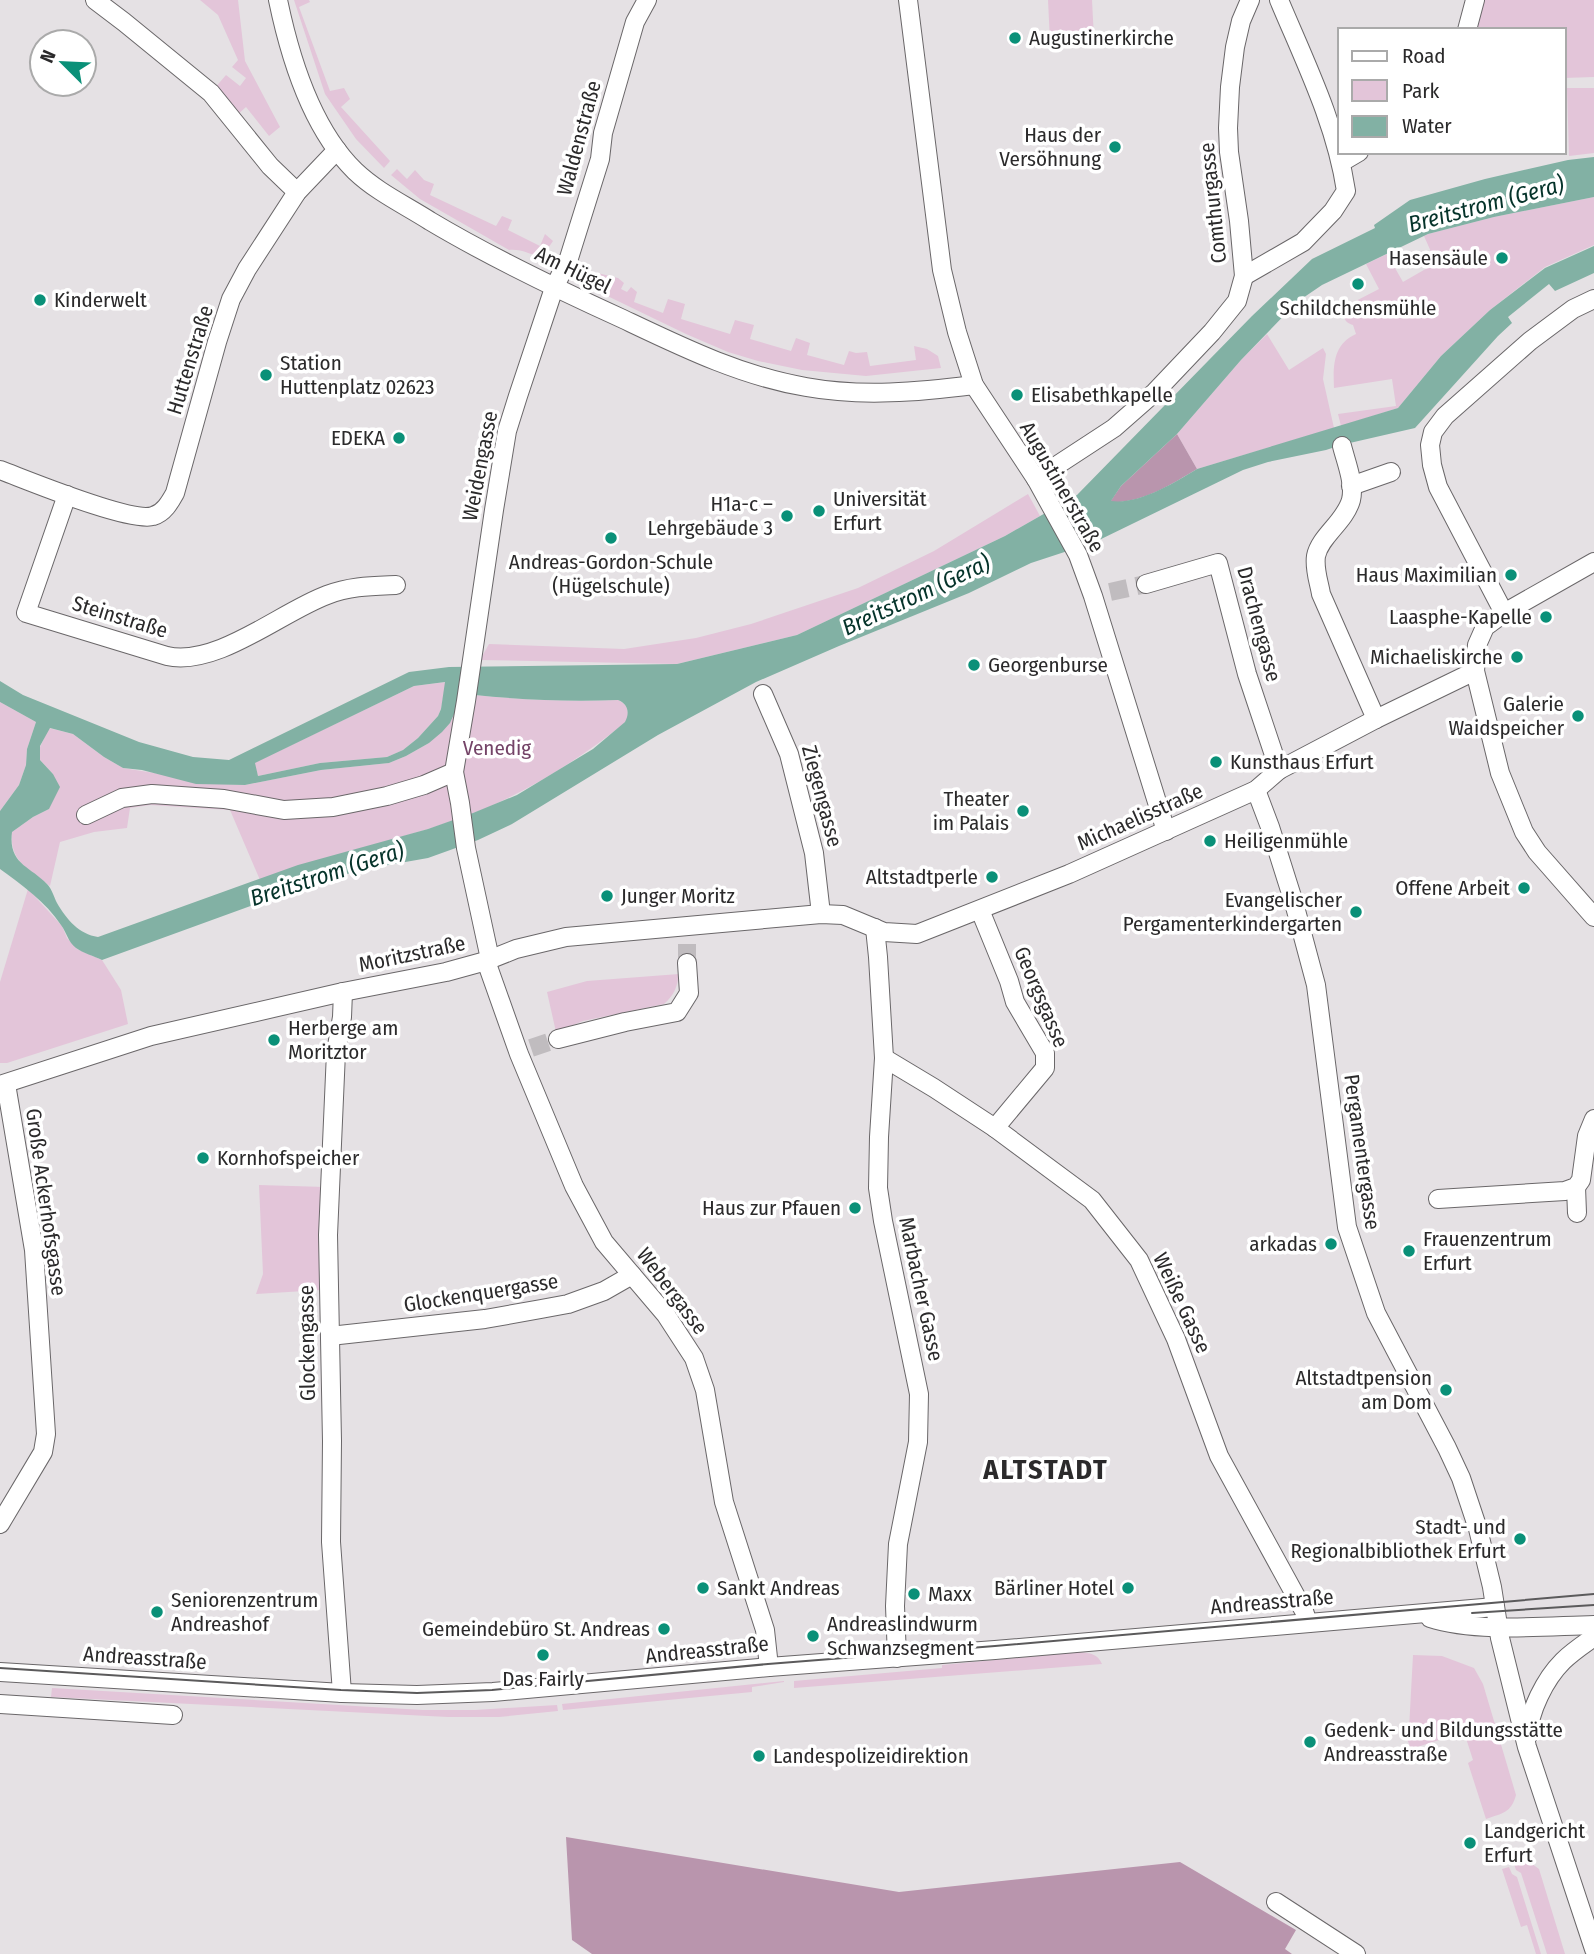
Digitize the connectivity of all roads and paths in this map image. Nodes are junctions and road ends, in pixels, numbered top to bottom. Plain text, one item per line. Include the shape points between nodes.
1 (95, 0) edge
2 (278, 0) edge
3 (647, 0) edge
4 (908, 0) edge
5 (1250, 0) edge
6 (1475, 0) edge
7 (1281, 6) edge
8 (1468, 28) edge
9 (337, 150) junction
10 (1338, 150) edge
11 (1339, 154) edge
12 (1356, 154) edge
13 (1342, 162) junction
14 (297, 192) junction
15 (1244, 276) junction
16 (554, 288) junction
17 (1594, 299) edge
18 (974, 385) junction
19 (1342, 446) dead end
20 (0, 470) edge
21 (1391, 471) dead end
22 (1038, 483) junction
23 (1351, 486) junction
24 (67, 495) junction
25 (1594, 562) edge
26 (1146, 584) tunnel mouth
27 (396, 585) dead end
28 (1504, 613) junction
29 (1475, 671) junction
30 (763, 694) dead end
31 (1376, 719) junction
32 (1279, 770) junction
33 (454, 772) junction
34 (1256, 790) junction
35 (86, 815) dead end
36 (1166, 831) junction
37 (981, 910) junction
38 (821, 914) junction
39 (842, 915) joint
40 (1594, 917) edge
41 (874, 928) junction
42 (488, 960) junction
43 (687, 963) tunnel mouth
44 (343, 992) junction
45 (558, 1039) tunnel mouth
46 (884, 1058) junction
47 (3, 1085) edge
48 (1594, 1119) edge
49 (995, 1128) junction
50 (1576, 1187) junction
51 (1438, 1199) dead end
52 (1577, 1213) dead end
53 (632, 1275) junction
54 (330, 1336) junction
55 (0, 1524) edge
56 (1495, 1607) junction
57 (1418, 1613) junction
58 (1308, 1623) junction
59 (1594, 1625) edge
60 (1498, 1627) junction
61 (1594, 1637) edge
62 (897, 1658) junction
63 (769, 1667) junction
64 (0, 1672) edge
65 (342, 1693) junction
66 (0, 1704) edge
67 (173, 1715) dead end
68 (1527, 1747) junction
69 (1276, 1902) dead end
70 (1594, 1949) edge
71 (1356, 1954) edge

1 - 14 street via 211,93
2 - 9 street, Am Hügel via 299,77
3 - 16 street, Waldenstraße via 635,22 572,248
4 - 18 street, Augustinerstraße via 942,270
5 - 15 street, Comthurgasse via 1235,47 1228,128
6 - 8 street
7 - 10 street
9 - 14 street, Huttenstraße
9 - 16 street, Am Hügel via 374,187 468,244
11 - 13 street
12 - 13 street
13 - 15 street via 1346,191 1334,211 1303,242
14 - 24 street, Huttenstraße via 231,299 169,504 154,516 141,517
15 - 22 street, Comthurgasse via 1237,301 1155,391 1114,428
16 - 18 street, Am Hügel via 696,354 774,380 854,393
16 - 33 street, Weidengasse via 508,431
17 - 28 street via 1530,341 1433,432 1430,445 1438,487
18 - 22 street, Augustinerstraße
19 - 23 street
20 - 24 street, Huttenstraße
21 - 23 street
22 - 36 street, Augustinerstraße via 1101,594
23 - 31 street via 1343,517 1320,546 1317,573 1321,594
24 - 27 street, Steinstraße via 26,613 167,656 225,648 326,595 355,586
25 - 28 street
26 - 32 street, Drachengasse via 1218,563 1247,674
28 - 29 street via 1485,627 1477,645
29 - 31 street, Michaelisstraße
29 - 40 street via 1500,773 1524,832
30 - 38 street, Ziegengasse via 792,765 814,853
31 - 32 street, Michaelisstraße
32 - 34 street, Michaelisstraße
33 - 35 street via 424,785 333,807 284,810 224,799 152,794 122,798
33 - 42 street
34 - 36 street, Michaelisstraße
34 - 56 street, Pergamentergasse via 1316,985 1347,1227 1376,1313 1461,1478
36 - 37 street, Michaelisstraße
37 - 41 street, Michaelisstraße via 917,934
37 - 49 street, Georgsgasse via 1015,1002 1046,1060 1045,1068
38 - 39 street, Moritzstraße
38 - 42 street, Moritzstraße via 686,935 566,937
39 - 41 street, Michaelisstraße
41 - 46 street, Marbacher Gasse
42 - 44 street, Moritzstraße
42 - 53 street, Webergasse via 574,1186 604,1242
43 - 45 street via 689,993 677,1012
44 - 47 street, Moritzstraße via 151,1036
44 - 54 street, Glockengasse via 328,1236
46 - 49 street, Weiße Gasse
46 - 62 street, Marbacher Gasse via 878,1188 919,1394 918,1441 898,1544
47 - 55 street, Große Ackerhofsgasse via 33,1250 46,1434 43,1452
48 - 50 street via 1581,1136 1581,1180
49 - 58 street, Weiße Gasse via 1092,1200 1139,1261 1176,1339 1219,1456
50 - 51 street
50 - 52 street
53 - 54 street, Glockenquergasse via 568,1304 485,1319
53 - 63 street, Webergasse via 694,1358 705,1390 724,1502 765,1630
54 - 65 street, Glockengasse via 331,1542
56 - 57 street, Andreasstraße
56 - 60 street, Pergamentergasse
57 - 58 street, Andreasstraße
57 - 60 street, Andreasstraße via 1443,1622
58 - 62 street, Andreasstraße
59 - 60 street, Andreasstraße
60 - 68 street, Pergamentergasse
61 - 68 street via 1563,1660 1543,1689 1531,1718
62 - 63 street, Andreasstraße
63 - 65 street, Andreasstraße via 493,1692
64 - 65 street, Andreasstraße
66 - 67 street
68 - 70 street, Pergamentergasse
69 - 71 street

